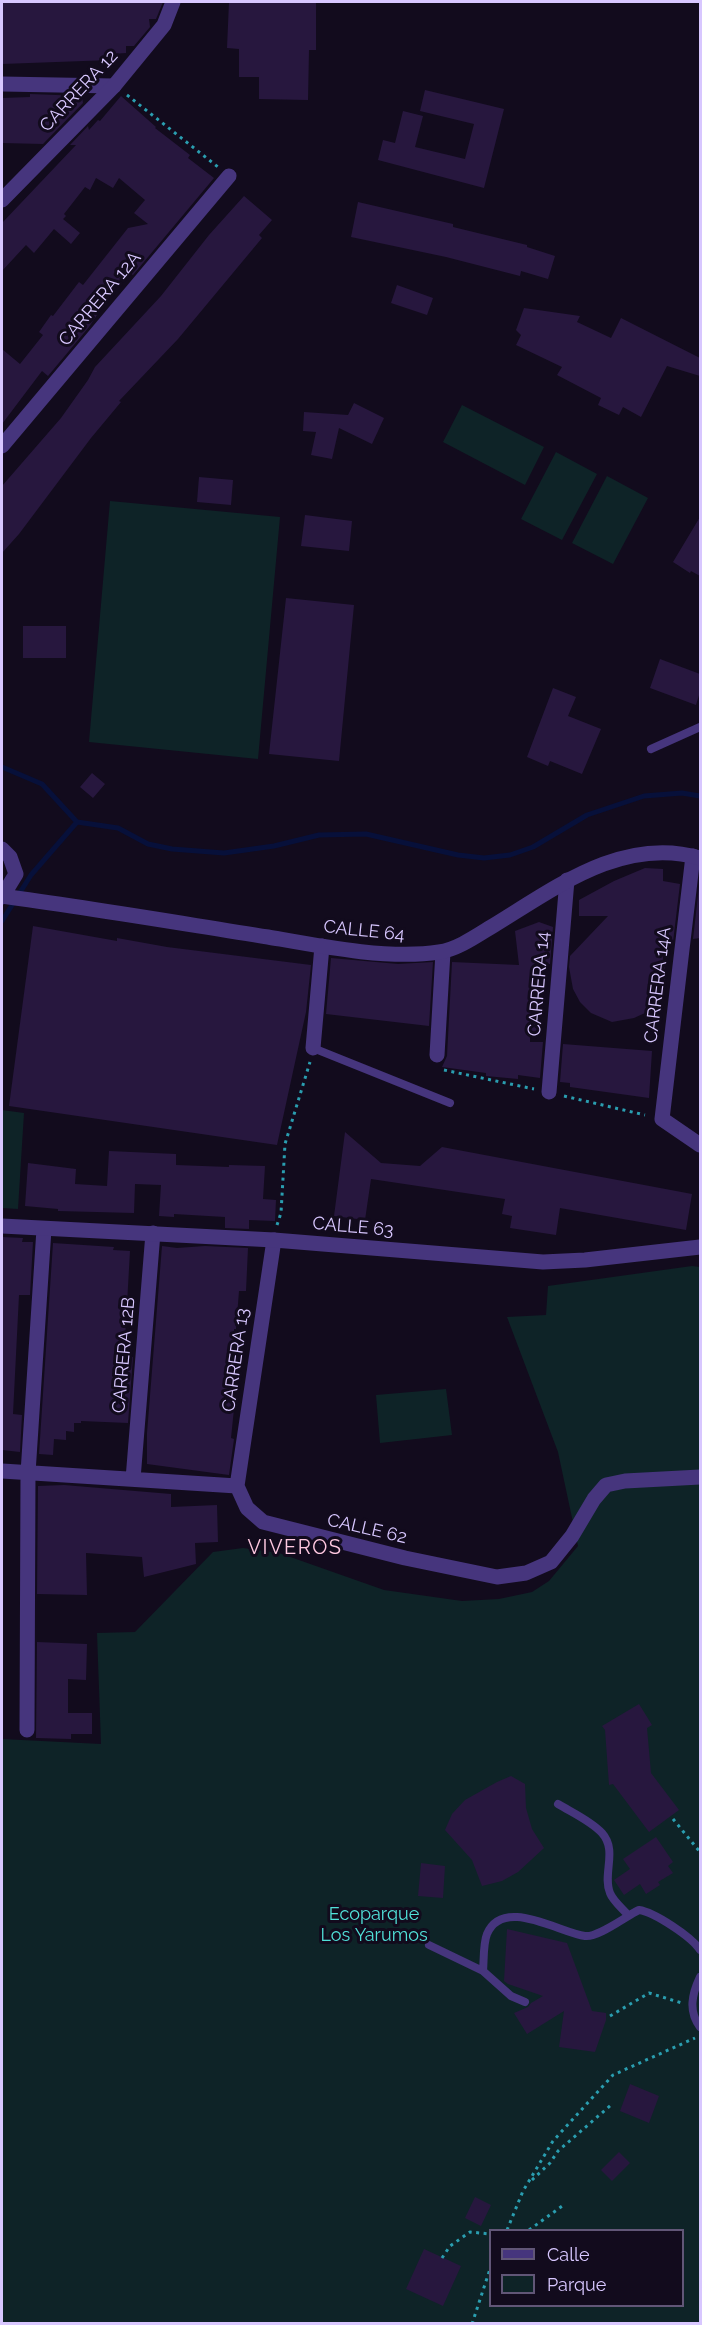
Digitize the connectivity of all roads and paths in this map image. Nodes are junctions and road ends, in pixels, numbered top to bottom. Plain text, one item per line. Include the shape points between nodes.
1 (173, 2) edge
2 (2, 84) edge
3 (114, 86) junction
4 (229, 176) joint
5 (2, 200) edge
6 (2, 446) edge
7 (700, 726) edge
8 (651, 749) dead end
9 (2, 849) edge
10 (697, 857) edge
11 (567, 880) junction
12 (2, 896) edge
13 (322, 946) junction
14 (443, 951) junction
15 (313, 1048) junction
16 (437, 1055) dead end
17 (549, 1092) dead end
18 (450, 1103) dead end
19 (700, 1145) edge
20 (2, 1226) edge
21 (44, 1230) junction
22 (153, 1233) junction
23 (274, 1240) junction
24 (700, 1247) edge
25 (2, 1471) edge
26 (28, 1473) junction
27 (700, 1477) edge
28 (133, 1479) junction
29 (237, 1486) junction
30 (27, 1730) dead end
31 (558, 1804) dead end
32 (673, 1819) dead end
33 (700, 1852) edge
34 (628, 1915) junction
35 (429, 1945) dead end
36 (700, 1950) edge
37 (483, 1971) junction
38 (700, 1977) edge
39 (525, 2002) dead end
40 (692, 2006) junction
41 (610, 2016) dead end
42 (700, 2027) edge
43 (700, 2038) edge
44 (611, 2105) dead end
45 (529, 2182) junction
46 (565, 2204) dead end
47 (507, 2229) edge
48 (530, 2229) edge
49 (489, 2234) edge
50 (442, 2258) dead end
51 (489, 2272) edge
52 (471, 2324) edge

1 - 3 street, CARRERA 12 via 164,26
2 - 3 street
3 - 4 path
3 - 5 street, CARRERA 12
4 - 6 street, CARRERA 12A
7 - 8 lane
9 - 12 street via 10,857 16,874
10 - 11 street, CALLE 64 via 652,851 606,861
10 - 19 street, CARRERA 14A via 662,1119
11 - 14 street, CALLE 64 via 472,939
11 - 17 street, CARRERA 14
12 - 13 street, CALLE 64
13 - 14 street, CALLE 64 via 414,956
13 - 15 street
14 - 16 street
15 - 18 lane
15 - 23 path via 285,1144 281,1213
20 - 21 street, CALLE 63
21 - 22 street, CALLE 63
21 - 26 street
22 - 23 street, CALLE 63
22 - 28 street, CARRERA 12B
23 - 24 street, CALLE 63 via 543,1262
23 - 29 street, CARRERA 13
25 - 26 street
26 - 28 street
26 - 30 street
27 - 29 street, CALLE 62 via 606,1485 551,1562 526,1573 497,1576 405,1558 263,1522 247,1508
28 - 29 street
31 - 34 lane via 603,1834 609,1844 610,1895
32 - 33 path
34 - 36 lane via 646,1911
34 - 37 lane via 594,1935 585,1936 551,1924 512,1917 500,1921 486,1935
35 - 37 lane
37 - 39 lane via 511,1996
38 - 40 lane
40 - 41 path via 649,1993
40 - 42 lane
43 - 45 path via 692,2038 613,2075 553,2141
44 - 45 path
45 - 47 path
46 - 48 path
49 - 50 path via 470,2232 450,2246
51 - 52 path

